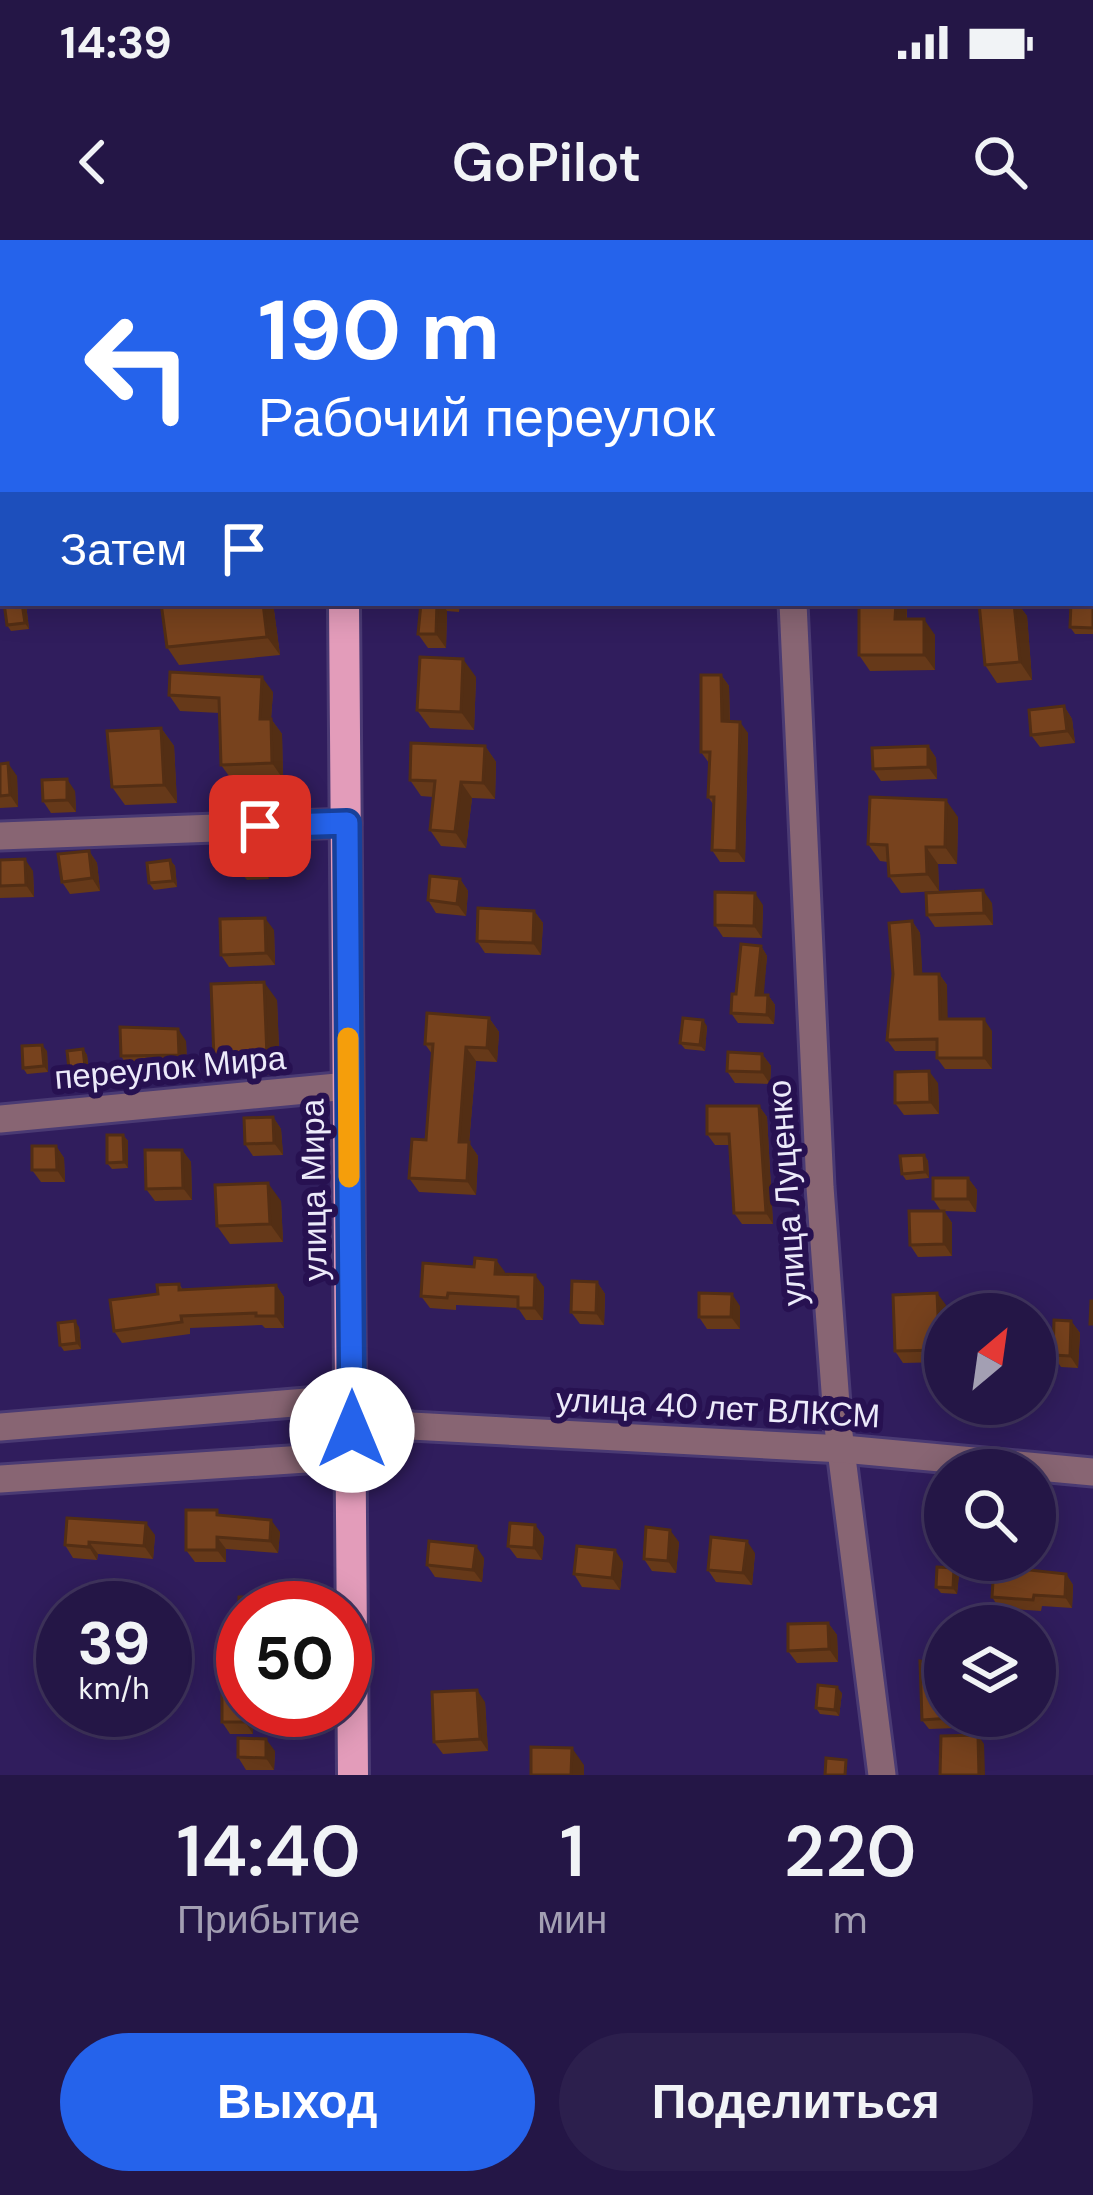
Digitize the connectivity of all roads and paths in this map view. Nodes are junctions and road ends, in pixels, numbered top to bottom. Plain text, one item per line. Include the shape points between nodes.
1 (344, 606) edge
2 (793, 606) edge
3 (347, 823) junction
4 (0, 836) edge
5 (348, 1086) junction
6 (0, 1120) edge
7 (352, 1404) junction
8 (411, 1426) junction
9 (0, 1427) edge
10 (843, 1449) junction
11 (351, 1456) junction
12 (1093, 1472) edge
13 (0, 1479) edge
14 (353, 1775) edge
15 (882, 1775) edge

1 - 3 main road, улица Мира
2 - 10 street, улица Луценко via 820,1187
3 - 4 street
3 - 5 main road, улица Мира
5 - 6 street, переулок Мира
5 - 7 main road, улица Мира
7 - 8 street, улица 40 лет ВЛКСМ
7 - 9 street, улица 40 лет ВЛКСМ
7 - 11 main road, улица Мира
8 - 10 street, улица 40 лет ВЛКСМ
8 - 11 street, улица 40 лет ВЛКСМ
10 - 12 street, улица 40 лет ВЛКСМ
10 - 15 street, улица Луценко
11 - 13 street, улица 40 лет ВЛКСМ
11 - 14 main road, улица Мира

